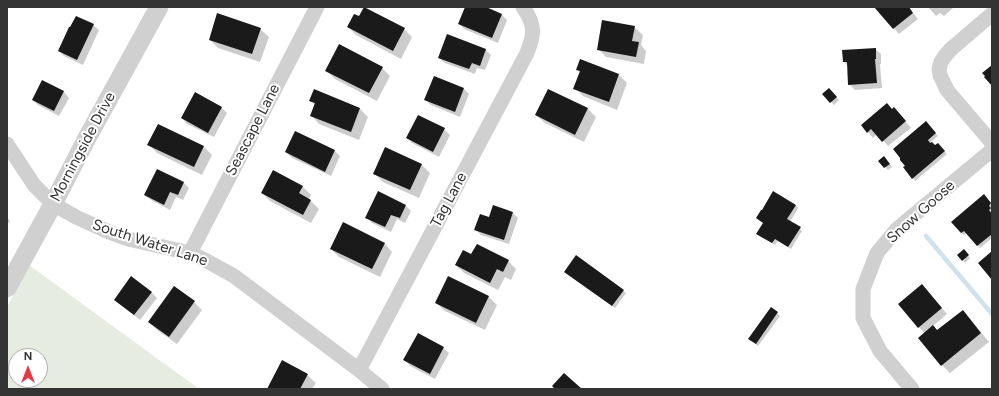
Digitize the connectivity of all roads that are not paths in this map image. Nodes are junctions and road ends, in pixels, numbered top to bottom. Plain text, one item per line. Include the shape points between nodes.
1 (159, 7) edge
2 (317, 7) edge
3 (523, 7) edge
4 (992, 14) edge
5 (992, 143) edge
6 (7, 144) edge
7 (992, 150) edge
8 (52, 204) junction
9 (190, 253) junction
10 (7, 288) edge
11 (359, 370) junction
12 (382, 389) edge
13 (912, 389) edge

1 - 8 street, Morningside Drive
2 - 9 street, Seascape Lane
3 - 11 street, Tag Lane via 533,29 527,53
4 - 5 street via 951,49 939,69 947,90
6 - 8 street, South Water Lane via 34,185
7 - 13 street, Snow Goose via 897,229 877,253 863,289 863,318 880,351
8 - 9 street, South Water Lane via 109,232
8 - 10 street, Morningside Drive
9 - 11 street, South Water Lane via 234,276
11 - 12 street, South Water Lane

